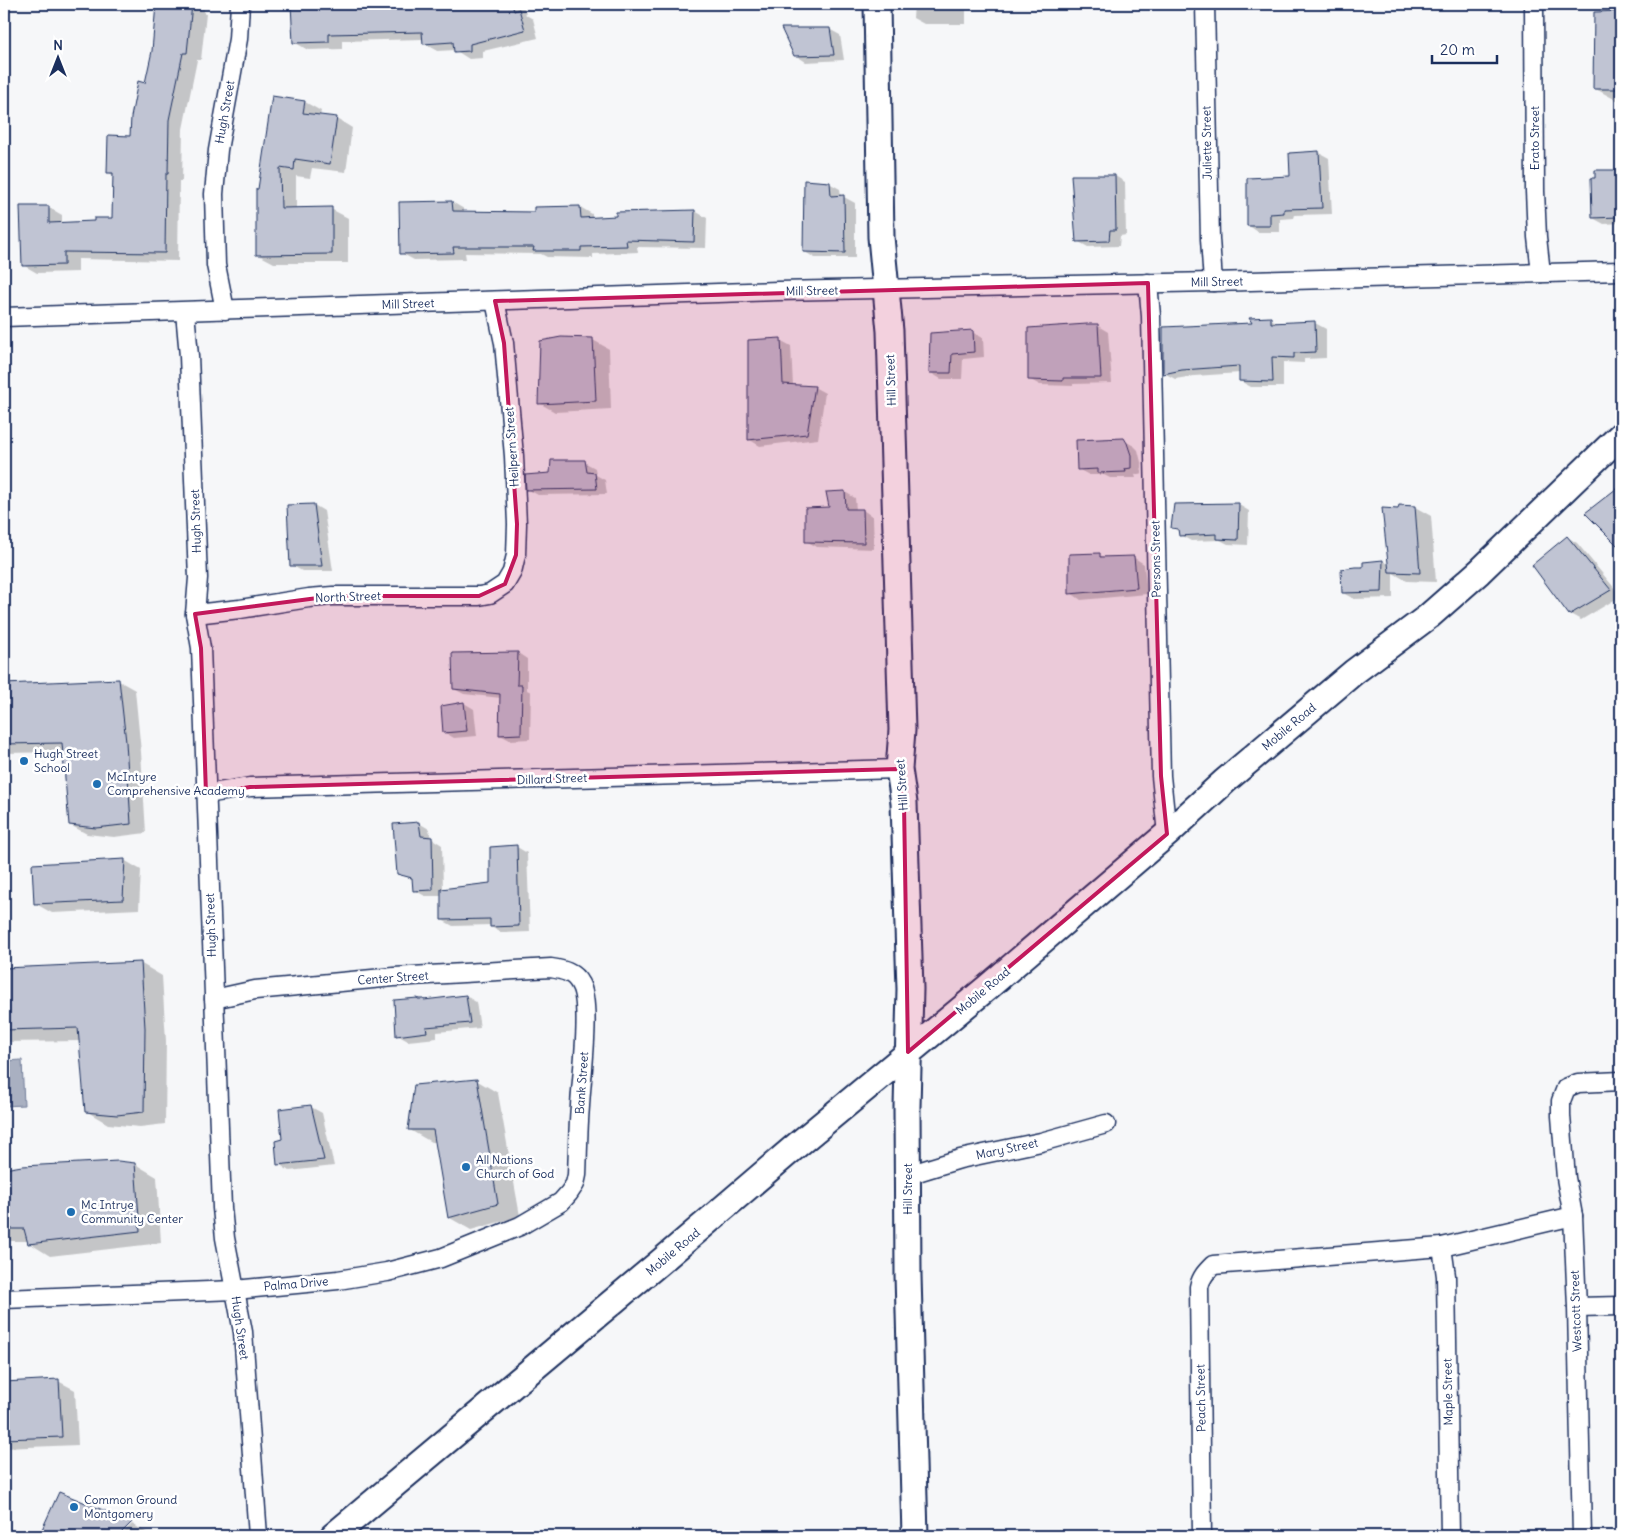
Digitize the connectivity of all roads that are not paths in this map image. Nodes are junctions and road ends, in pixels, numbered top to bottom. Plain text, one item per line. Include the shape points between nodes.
1 (240, 4) edge
2 (877, 4) edge
3 (1205, 4) edge
4 (1534, 4) edge
5 (1621, 271) edge
6 (1542, 273) junction
7 (1212, 282) junction
8 (1148, 283) junction
9 (886, 289) junction
10 (495, 302) junction
11 (224, 310) junction
12 (185, 312) junction
13 (4, 317) edge
14 (1621, 435) edge
15 (500, 589) joint
16 (195, 614) junction
17 (899, 769) junction
18 (206, 794) junction
19 (1167, 834) junction
20 (572, 974) joint
21 (214, 999) junction
22 (908, 1052) junction
23 (1621, 1081) edge
24 (1106, 1124) dead end
25 (908, 1175) junction
26 (569, 1193) joint
27 (1572, 1216) junction
28 (1442, 1247) junction
29 (235, 1290) junction
30 (4, 1299) edge
31 (1621, 1306) edge
32 (1577, 1307) junction
33 (258, 1536) edge
34 (333, 1536) edge
35 (915, 1536) edge
36 (1202, 1536) edge
37 (1450, 1536) edge
38 (1582, 1536) edge

1 - 11 street, Hugh Street via 238,39 218,150 214,194 216,265
2 - 9 street, Hill Street via 880,237
3 - 7 street, Juliette Street
4 - 6 street, Erato Street via 1535,192
5 - 6 street, Mill Street
6 - 7 street, Mill Street
7 - 8 street, Mill Street
8 - 9 street, Mill Street
8 - 19 street, Persons Street via 1161,776
9 - 10 street, Mill Street
9 - 17 street, Hill Street via 902,710
10 - 11 street, Mill Street
10 - 15 street, Heilpern Street via 504,343 517,524 512,572
11 - 12 street, Mill Street
12 - 13 street, Mill Street
12 - 16 street, Hugh Street via 198,578
14 - 19 street, Mobile Road via 1429,616 1346,678
15 - 16 street, North Street via 479,596 333,596
16 - 18 street, Hugh Street via 201,648
17 - 18 street, Dillard Street via 260,787
17 - 22 street, Hill Street via 904,813 910,989
18 - 21 street, Hugh Street
19 - 22 street, Mobile Road
20 - 21 street, Center Street via 551,968 394,977 255,990
20 - 26 street, Bank Street via 584,992 586,1022 577,1175
21 - 29 street, Hugh Street via 222,1208
22 - 25 street, Hill Street
22 - 34 street, Mobile Road
23 - 27 street, Westcott Street via 1578,1083 1566,1088 1562,1116
24 - 25 street, Mary Street via 1042,1142 960,1159
25 - 35 street, Hill Street
26 - 29 street, Palma Drive via 561,1202 520,1226 441,1258 348,1279
27 - 28 street
27 - 32 street, Westcott Street
28 - 36 street, Peach Street via 1213,1265 1205,1273 1199,1287
28 - 37 street, Maple Street via 1446,1276
29 - 30 street, Palma Drive
29 - 33 street, Hugh Street via 243,1332
31 - 32 street
32 - 38 street, Westcott Street

